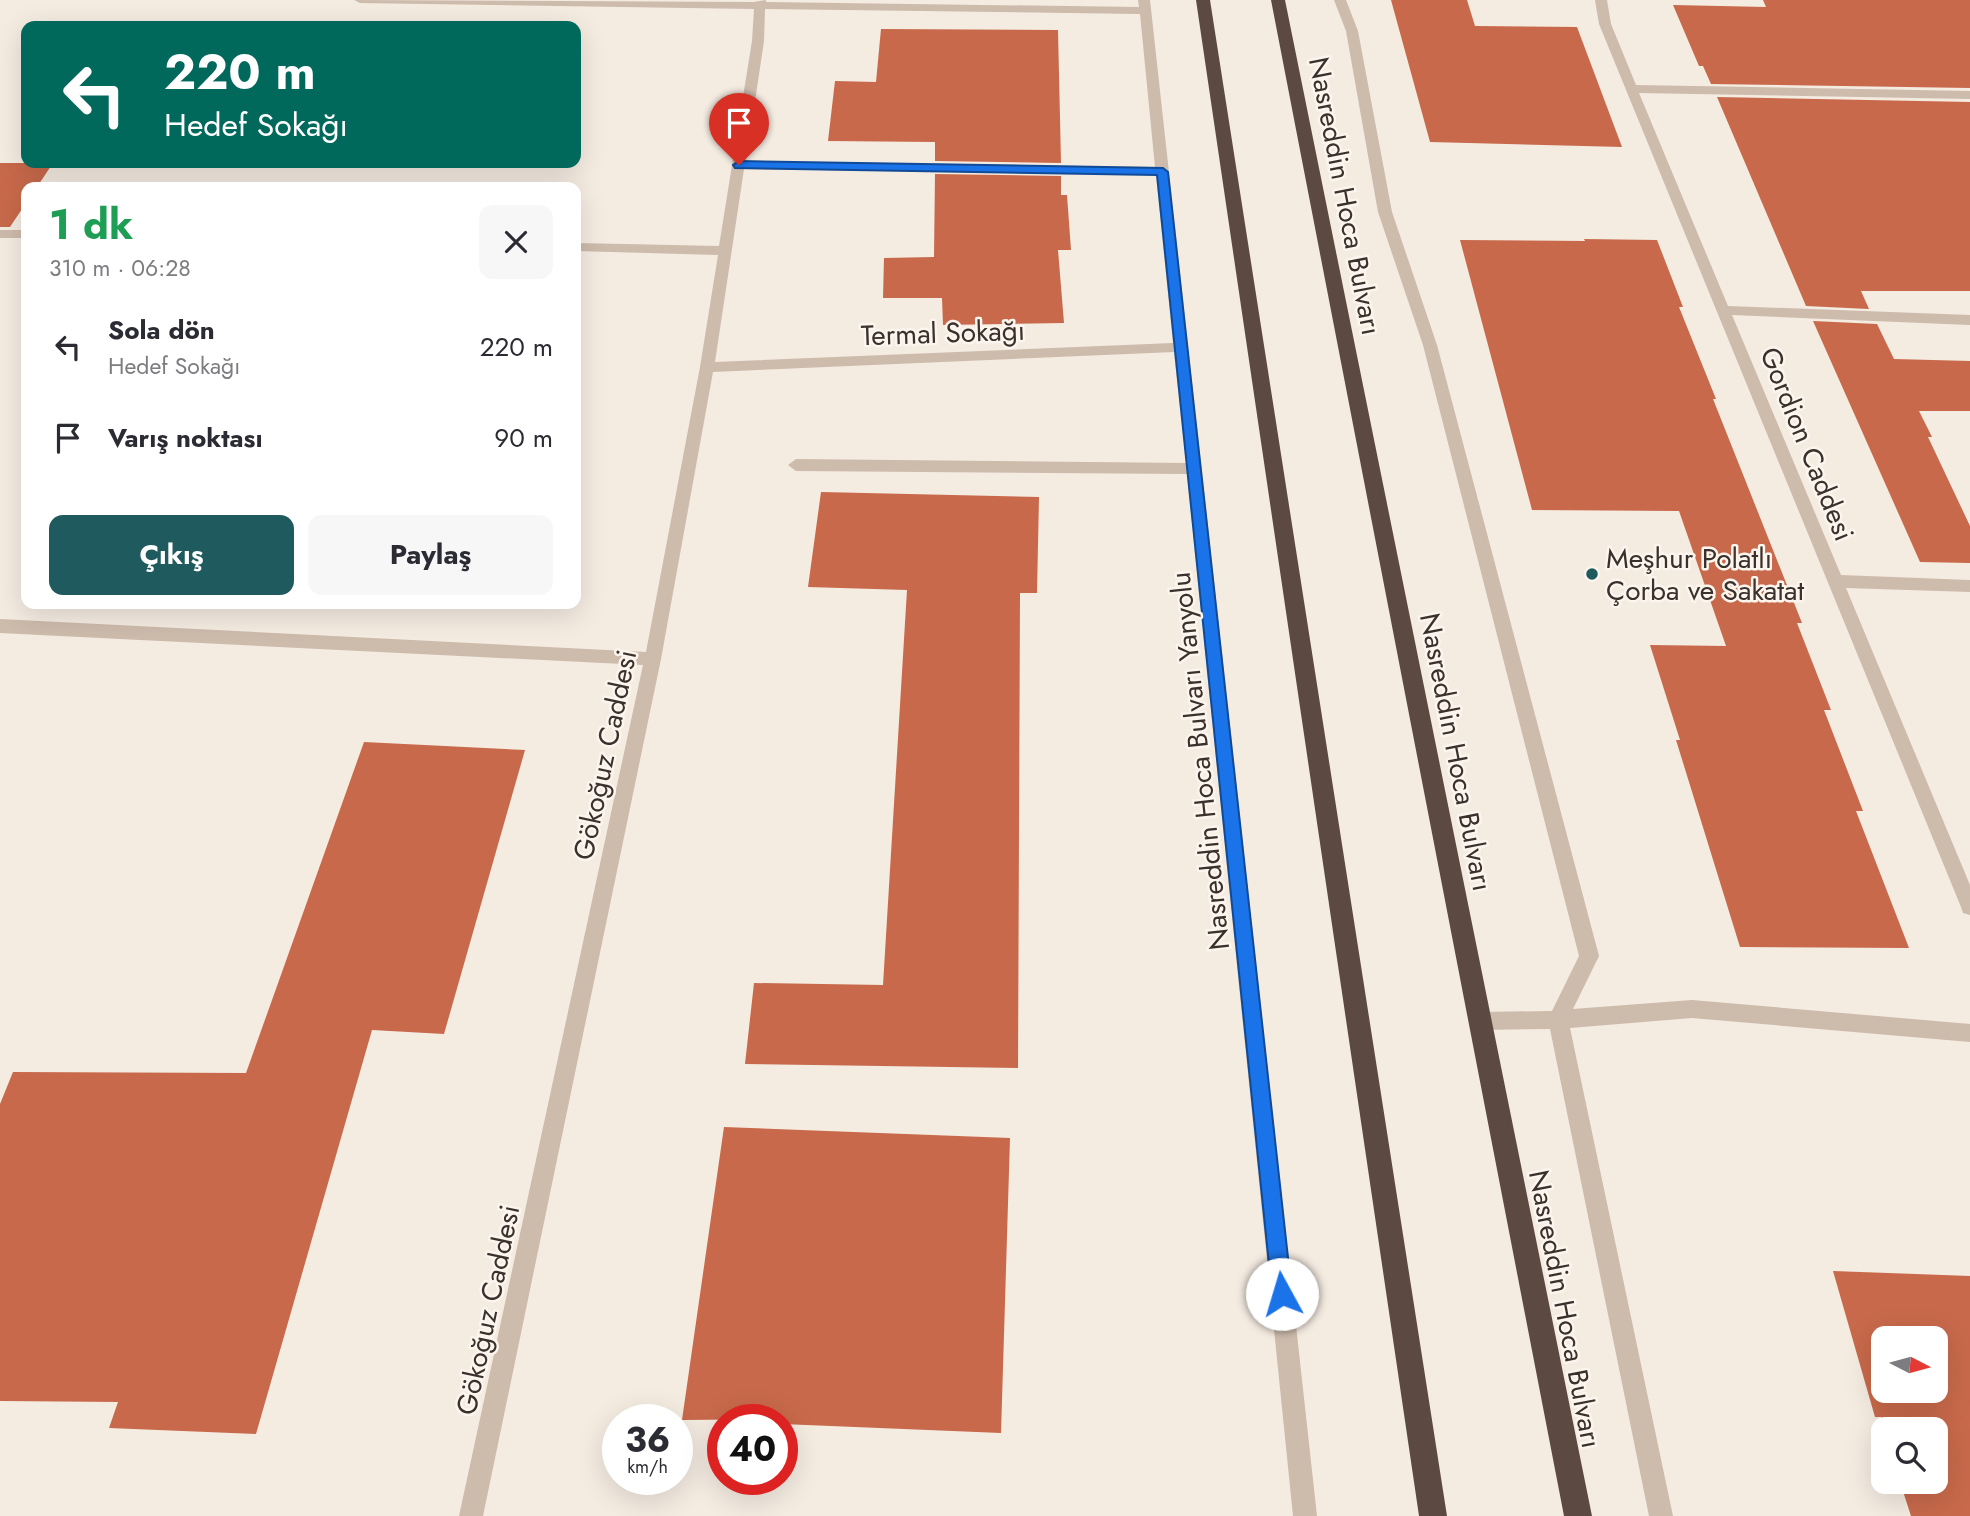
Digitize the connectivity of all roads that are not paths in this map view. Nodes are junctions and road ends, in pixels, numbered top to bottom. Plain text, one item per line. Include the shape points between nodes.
1 (360, 0) edge
2 (1203, 0) edge
3 (1278, 0) edge
4 (1340, 0) edge
5 (1601, 0) edge
6 (760, 2) edge
7 (1145, 5) edge
8 (1633, 89) junction
9 (1970, 95) edge
10 (739, 165) junction
11 (1163, 172) junction
12 (0, 234) edge
13 (21, 234) edge
14 (581, 247) edge
15 (726, 251) junction
16 (1724, 310) junction
17 (1970, 320) edge
18 (1182, 347) junction
19 (707, 367) junction
20 (796, 465) dead end
21 (1195, 469) junction
22 (1836, 581) junction
23 (1970, 586) edge
24 (0, 626) edge
25 (653, 659) junction
26 (1970, 907) edge
27 (1558, 1020) junction
28 (1480, 1021) junction
29 (1970, 1033) edge
30 (471, 1516) edge
31 (1305, 1516) edge
32 (1433, 1516) edge
33 (1578, 1516) edge
34 (1661, 1516) edge

1 - 6 street
2 - 32 highway
3 - 28 highway, Nasreddin Hoca Bulvarı
4 - 27 street via 1352,31 1385,212 1430,345 1589,956
5 - 8 street, Gordion Caddesi via 1605,23
6 - 7 street
6 - 10 street, Gökoğuz Caddesi
7 - 11 street, Nasreddin Hoca Bulvarı Yanyolu
8 - 9 street
8 - 16 street, Gordion Caddesi
10 - 11 street
10 - 15 street, Gökoğuz Caddesi
11 - 18 street, Nasreddin Hoca Bulvarı Yanyolu
12 - 13 street
14 - 15 street
15 - 19 street, Gökoğuz Caddesi
16 - 17 street
16 - 22 street, Gordion Caddesi
18 - 19 street, Termal Sokağı
18 - 21 street, Nasreddin Hoca Bulvarı Yanyolu
19 - 25 street, Gökoğuz Caddesi
20 - 21 street
21 - 31 street, Nasreddin Hoca Bulvarı Yanyolu
22 - 23 street
22 - 26 street, Gordion Caddesi
24 - 25 street
25 - 30 street, Gökoğuz Caddesi
27 - 28 street
27 - 29 street via 1692,1009
27 - 34 street
28 - 33 highway, Nasreddin Hoca Bulvarı

